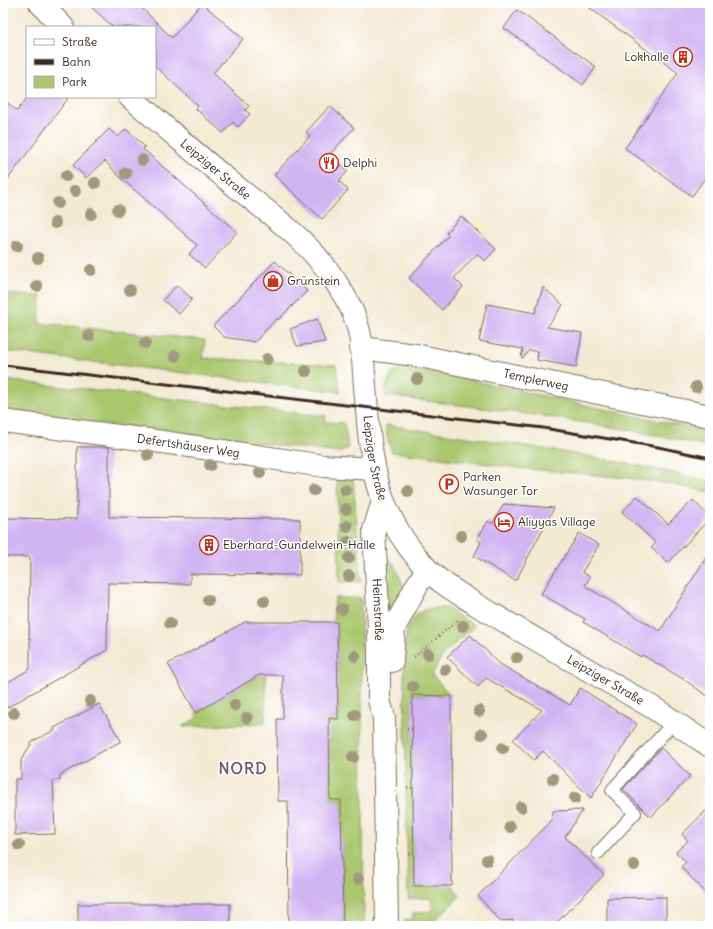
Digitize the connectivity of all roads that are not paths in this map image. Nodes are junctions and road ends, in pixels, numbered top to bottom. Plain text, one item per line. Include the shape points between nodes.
1 (40, 3) edge
2 (62, 26) edge
3 (131, 98) edge
4 (361, 348) junction
5 (710, 416) edge
6 (3, 421) edge
7 (374, 469) junction
8 (382, 500) junction
9 (427, 570) junction
10 (384, 718) junction
11 (674, 722) junction
12 (710, 746) edge
13 (598, 853) dead end
14 (387, 926) edge

1 - 2 street
3 - 4 street, Leipziger Straße via 289,229 323,262 355,316
4 - 5 street, Templerweg via 425,356
4 - 7 street, Leipziger Straße
6 - 7 street, Defertshäuser Weg via 324,466
7 - 8 street, Leipziger Straße
8 - 9 street, Leipziger Straße via 391,520
8 - 10 street, Heimstraße via 374,530 379,700
9 - 10 street, Heimstraße via 394,628 391,701
9 - 11 street, Leipziger Straße via 452,589
10 - 14 street, Heimstraße
11 - 12 street, Leipziger Straße
11 - 13 lane via 612,790 634,813

